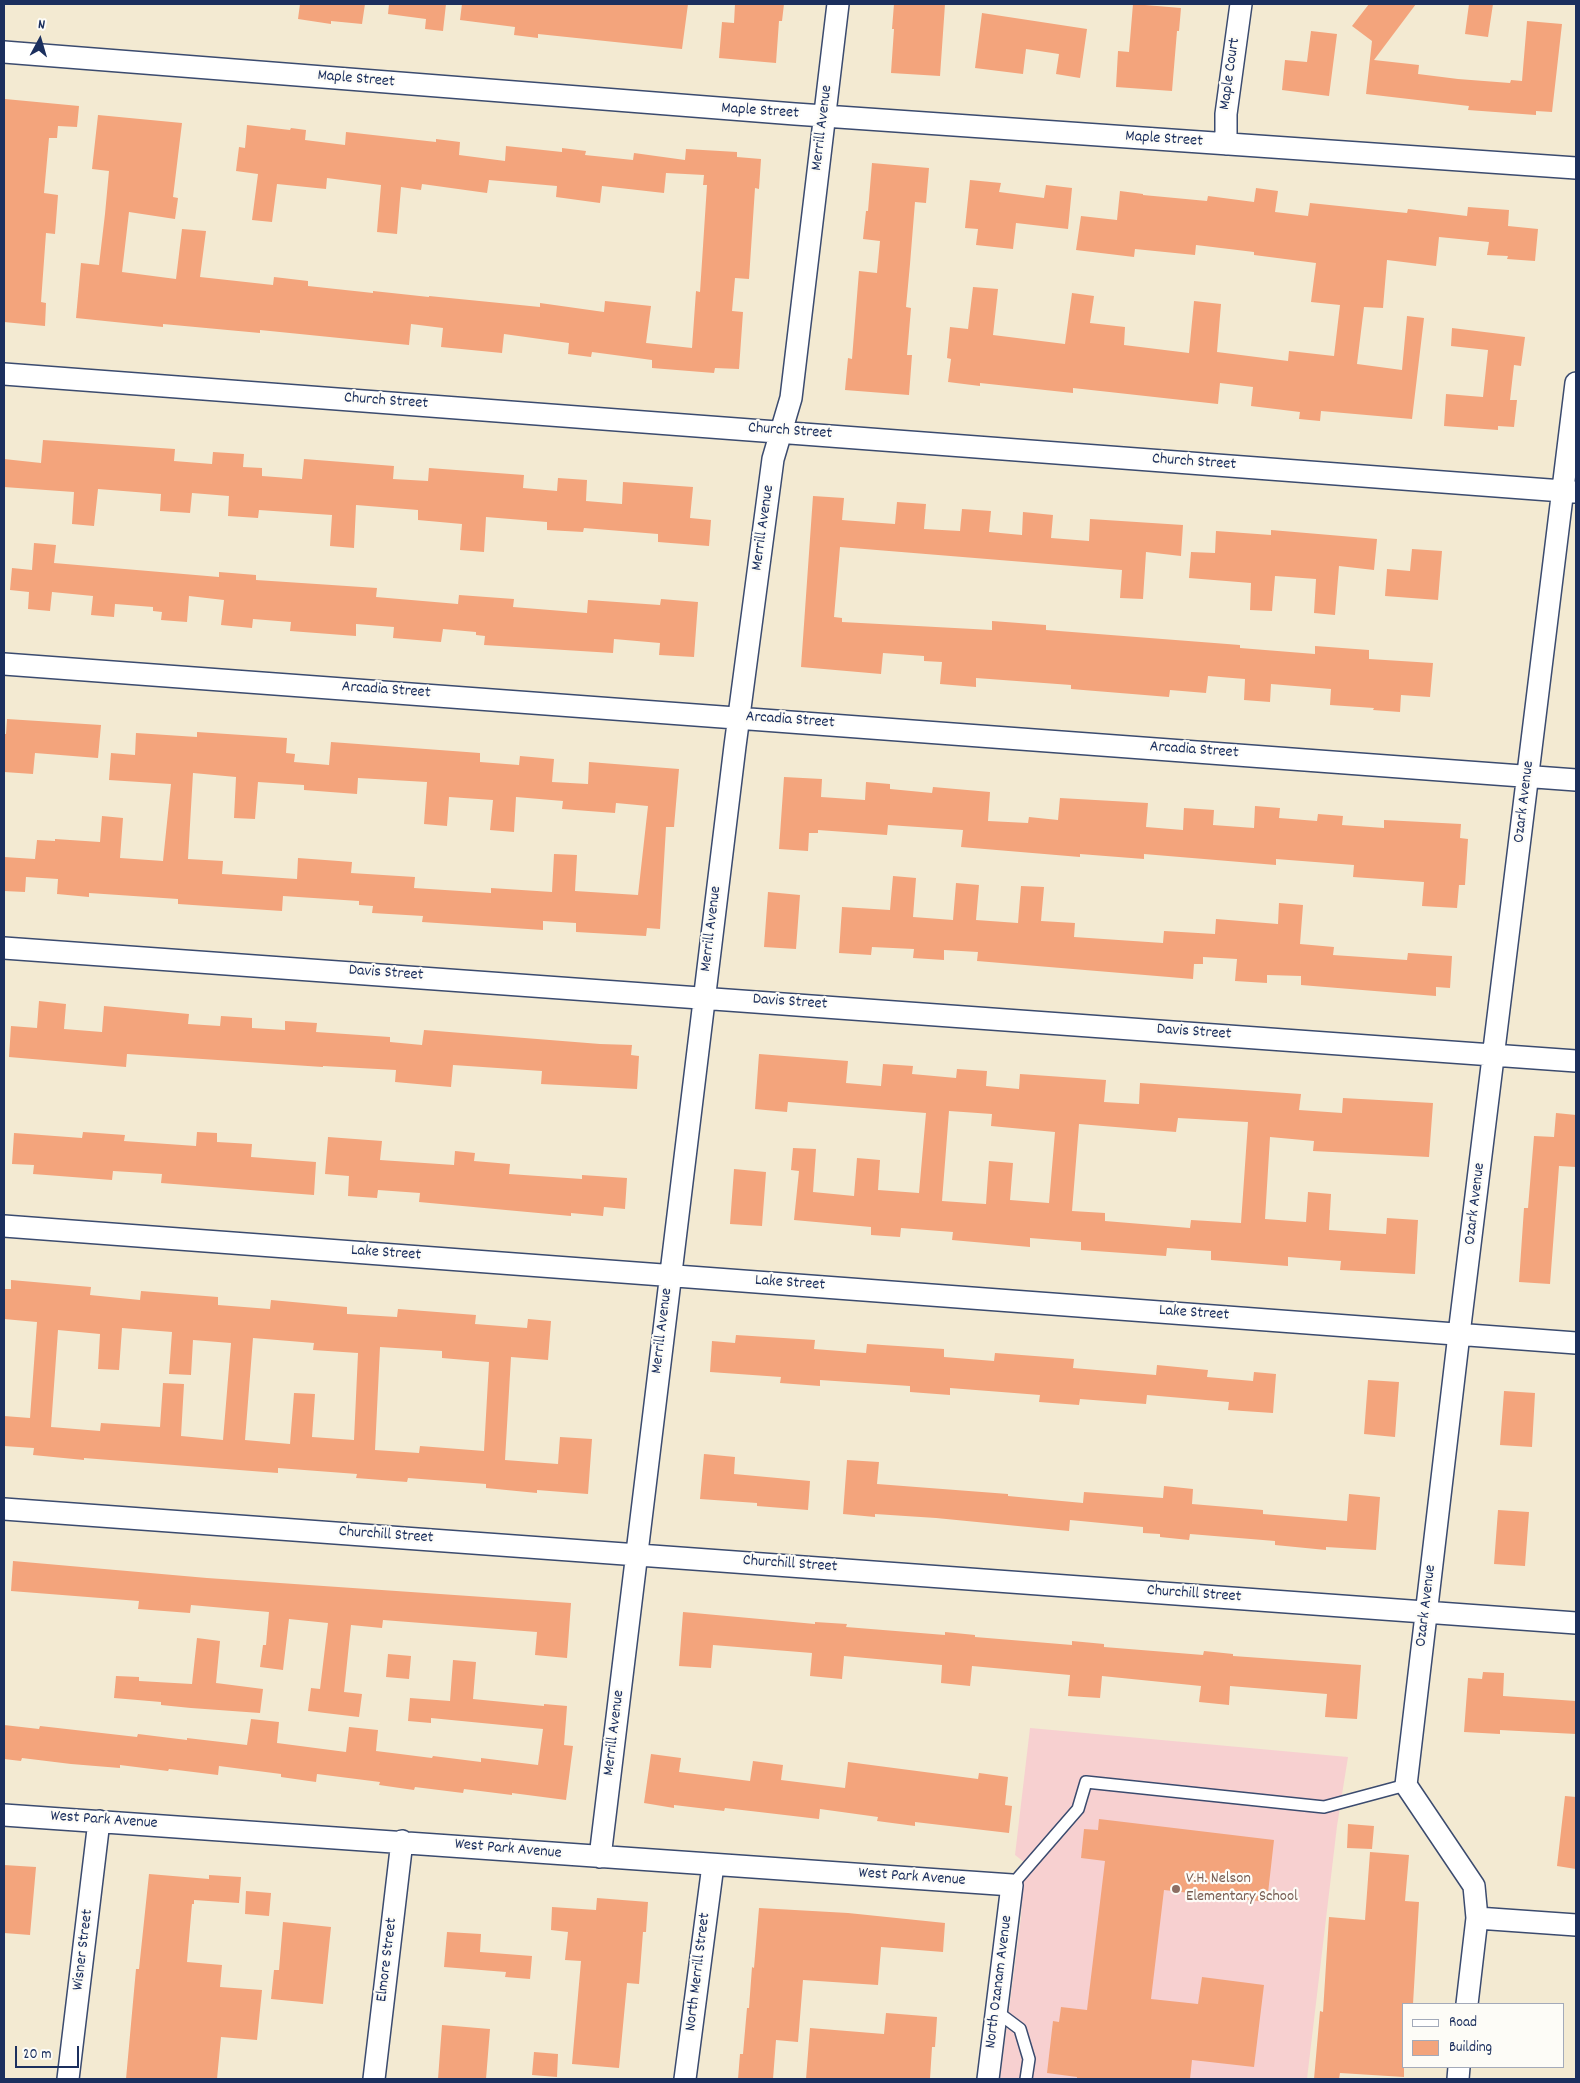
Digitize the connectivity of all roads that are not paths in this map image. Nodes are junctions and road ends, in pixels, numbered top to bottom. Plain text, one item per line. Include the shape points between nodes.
1 (838, 4) edge
2 (1241, 4) edge
3 (4, 52) edge
4 (824, 116) junction
5 (1226, 144) junction
6 (1576, 168) edge
7 (4, 374) edge
8 (1576, 384) edge
9 (782, 431) junction
10 (1570, 491) edge
11 (4, 664) edge
12 (739, 717) junction
13 (1528, 776) junction
14 (1576, 780) edge
15 (4, 948) edge
16 (704, 997) junction
17 (1494, 1054) junction
18 (1576, 1061) edge
19 (4, 1226) edge
20 (670, 1275) junction
21 (1459, 1334) junction
22 (1576, 1343) edge
23 (4, 1509) edge
24 (637, 1554) junction
25 (1427, 1612) junction
26 (1576, 1623) edge
27 (1406, 1785) junction
28 (4, 1814) edge
29 (99, 1821) junction
30 (402, 1841) junction
31 (600, 1857) junction
32 (713, 1865) junction
33 (1012, 1885) junction
34 (1477, 1918) junction
35 (1576, 1925) edge
36 (1467, 2003) edge
37 (996, 2012) junction
38 (68, 2079) edge
39 (374, 2079) edge
40 (686, 2079) edge
41 (988, 2079) edge
42 (1026, 2079) edge

1 - 4 street, Merrill Avenue
2 - 5 street, Maple Court via 1226,114
3 - 4 street, Maple Street
4 - 5 street, Maple Street
4 - 9 street, Merrill Avenue via 791,398
5 - 6 street, Maple Street
7 - 9 street, Church Street
8 - 10 street, Ozark Avenue
9 - 10 street, Church Street
9 - 12 street, Merrill Avenue via 773,458
10 - 13 street, Ozark Avenue
11 - 12 street, Arcadia Street
12 - 13 street, Arcadia Street
12 - 16 street, Merrill Avenue
13 - 14 street, Arcadia Street
13 - 17 street, Ozark Avenue
15 - 16 street, Davis Street
16 - 17 street, Davis Street
16 - 20 street, Merrill Avenue
17 - 18 street, Davis Street
17 - 21 street, Ozark Avenue
19 - 20 street, Lake Street
20 - 21 street, Lake Street
20 - 24 street, Merrill Avenue
21 - 22 street, Lake Street
21 - 25 street, Ozark Avenue
23 - 24 street, Churchill Street
24 - 25 street, Churchill Street
24 - 31 street, Merrill Avenue
25 - 26 street, Churchill Street
25 - 27 street, Ozark Avenue
27 - 33 lane via 1324,1806 1086,1782 1078,1809
27 - 34 street via 1474,1886
28 - 29 street, West Park Avenue
29 - 30 street, West Park Avenue
29 - 38 street, Wisner Street
30 - 31 street, West Park Avenue
30 - 39 street, Elmore Street
31 - 32 street, West Park Avenue
32 - 33 street, West Park Avenue
32 - 40 street, North Merrill Street
33 - 37 street, North Ozanam Avenue
34 - 35 street
34 - 36 street
37 - 41 street, North Ozanam Avenue
37 - 42 lane via 1020,2029 1029,2059

